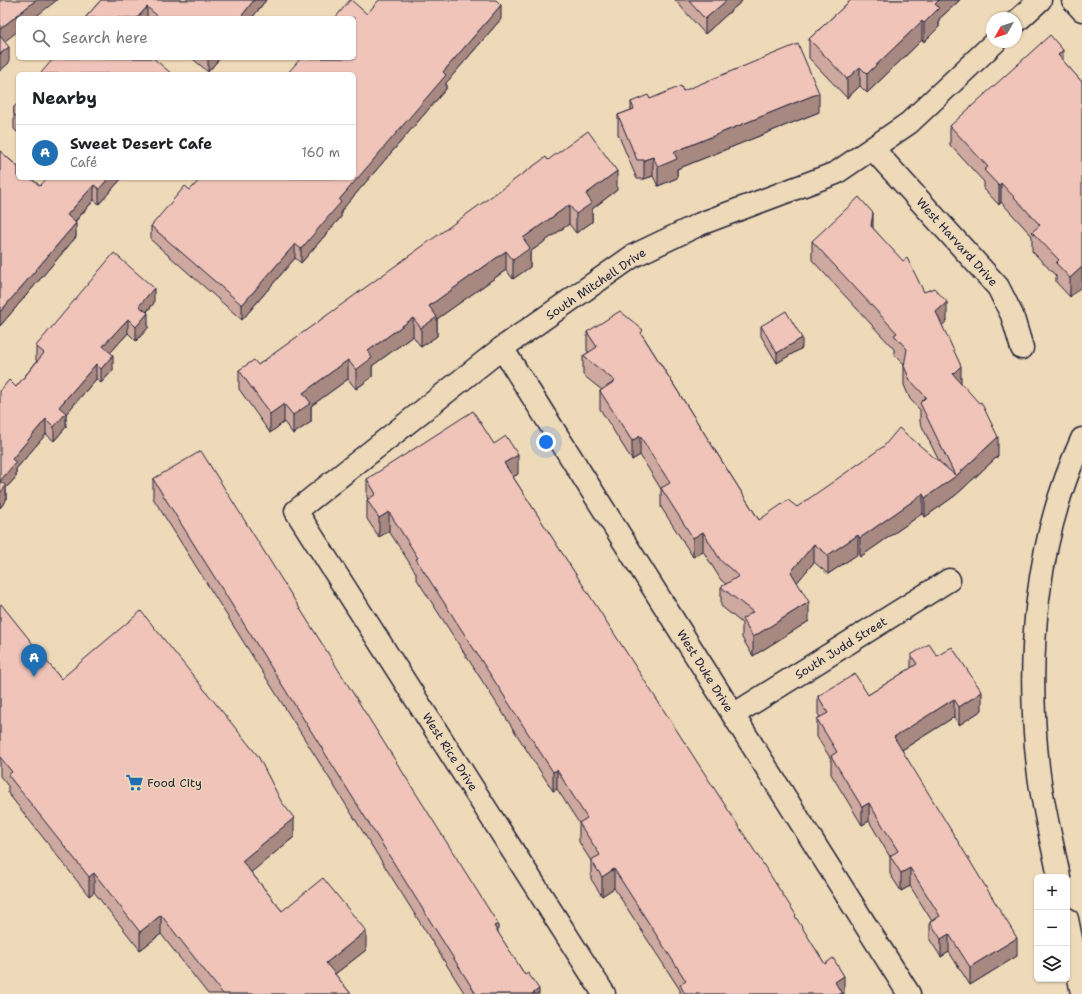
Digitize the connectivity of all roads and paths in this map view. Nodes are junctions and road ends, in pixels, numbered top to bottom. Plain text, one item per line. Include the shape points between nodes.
1 (1040, 0) edge
2 (1073, 0) edge
3 (1082, 10) edge
4 (1022, 16) edge
5 (989, 48) edge
6 (873, 149) junction
7 (502, 348) junction
8 (1022, 348) dead end
9 (1082, 439) edge
10 (1075, 471) edge
11 (296, 511) joint
12 (949, 580) dead end
13 (733, 715) junction
14 (1058, 874) edge
15 (1070, 934) edge
16 (1082, 993) edge
17 (604, 994) edge
18 (909, 994) edge

1 - 4 street
2 - 3 street
5 - 6 street, South Mitchell Drive via 909,123
6 - 7 street, South Mitchell Drive via 836,172 700,224 633,256
6 - 8 street, West Harvard Drive via 998,287 1012,315
7 - 11 street, South Mitchell Drive
7 - 13 street, West Duke Drive
9 - 10 street
10 - 14 street via 1050,531 1038,591 1032,670 1038,769
11 - 17 street, West Rice Drive
12 - 13 street, South Judd Street
13 - 18 street, West Duke Drive
15 - 16 street

